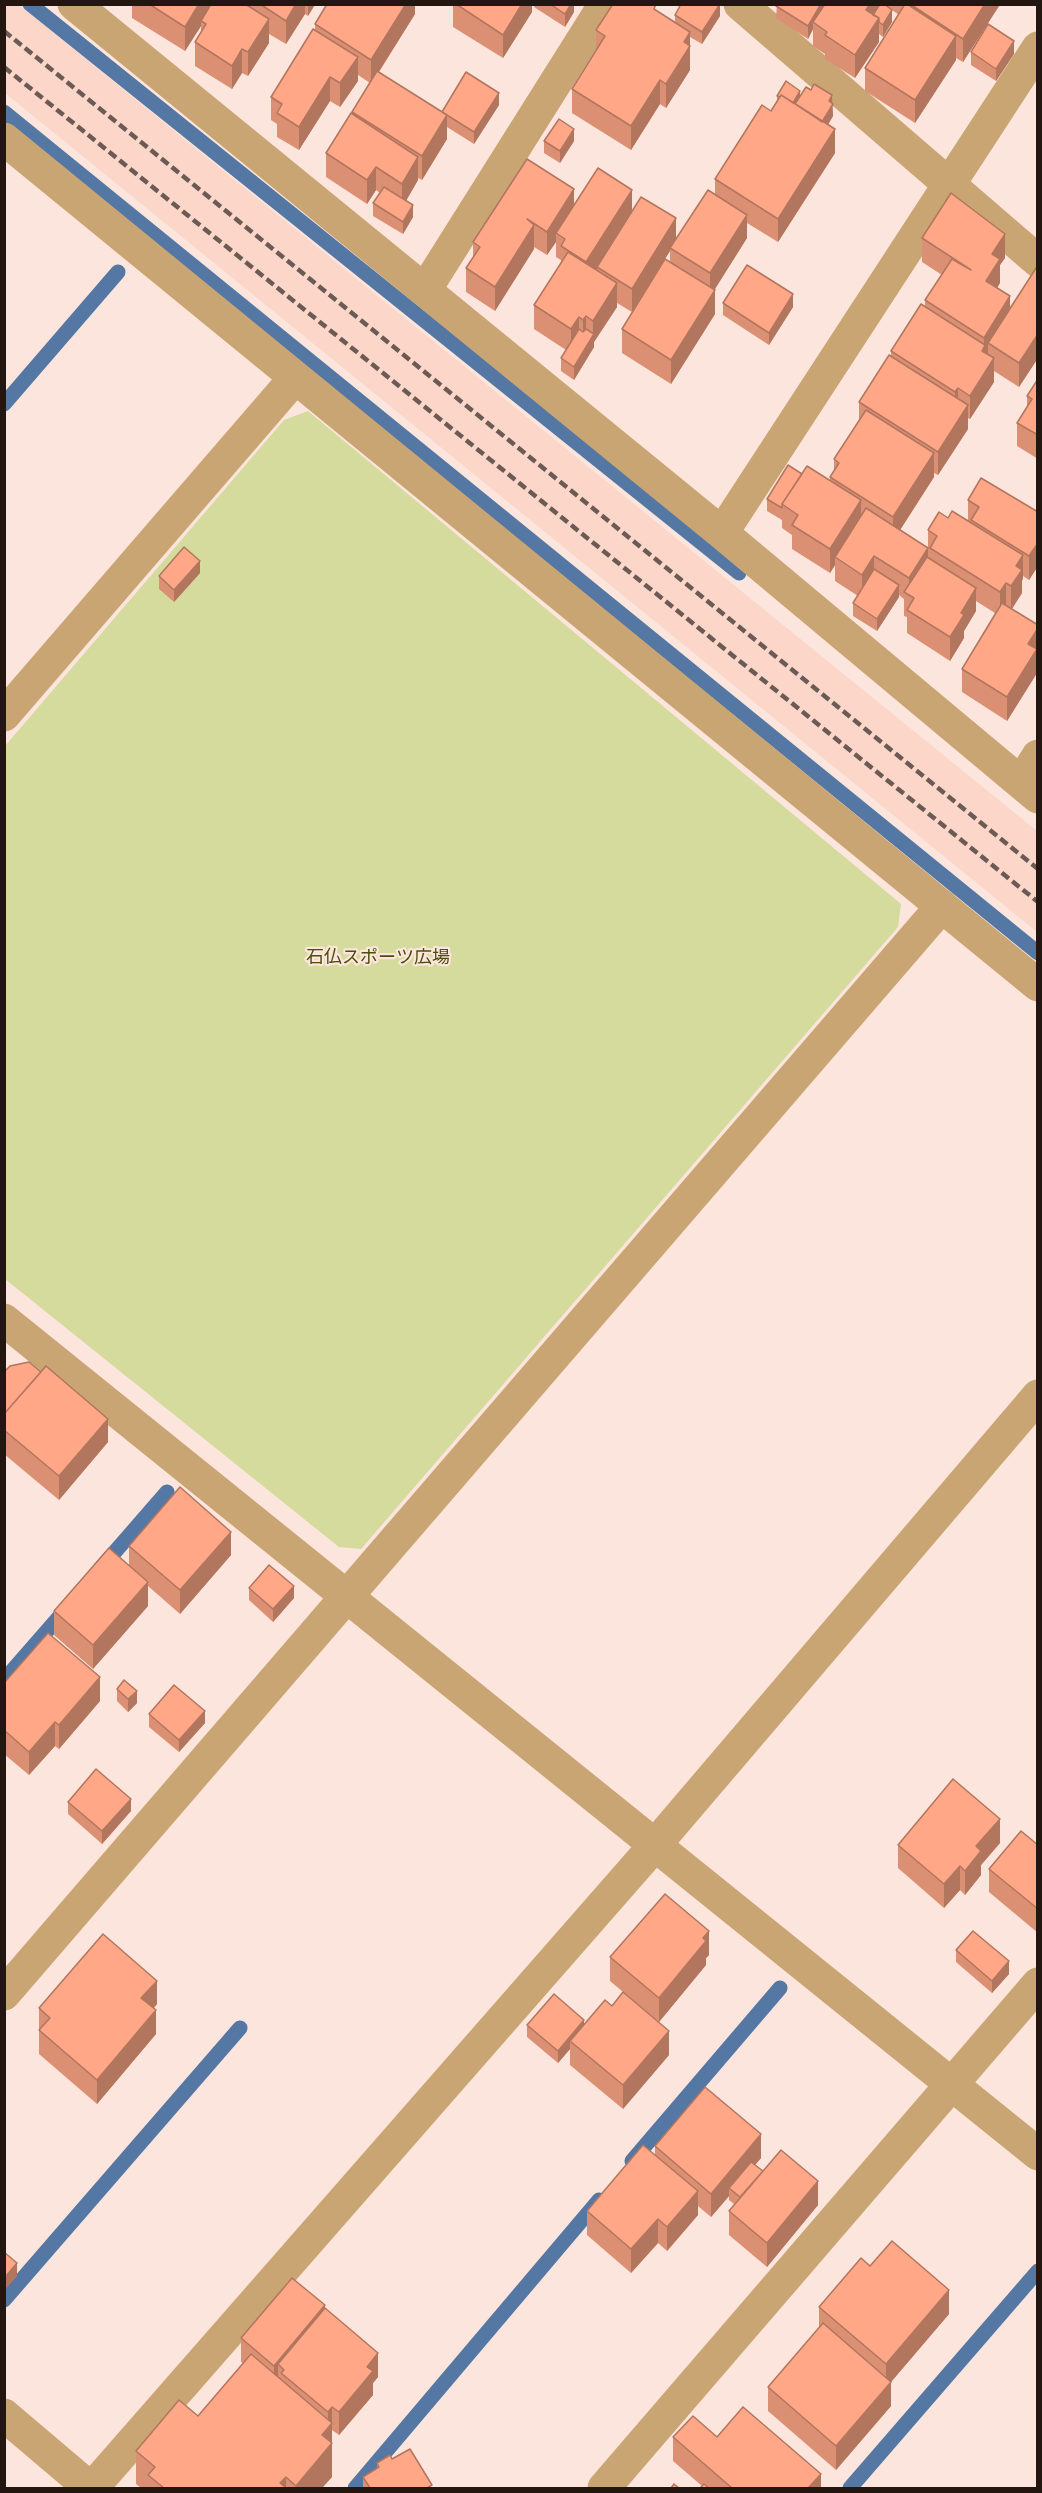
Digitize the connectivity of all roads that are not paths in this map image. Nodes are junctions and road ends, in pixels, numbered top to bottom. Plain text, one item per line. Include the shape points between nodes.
1 (605, 4) edge
2 (740, 4) edge
3 (91, 10) edge
4 (1038, 48) edge
5 (4, 140) edge
6 (949, 185) junction
7 (1038, 261) edge
8 (425, 290) junction
9 (295, 378) junction
10 (722, 533) junction
11 (4, 715) edge
12 (1032, 779) edge
13 (942, 906) junction
14 (1038, 985) edge
15 (9, 1332) edge
16 (1038, 1396) edge
17 (347, 1596) junction
18 (655, 1845) junction
19 (1038, 1984) edge
20 (4, 1994) edge
21 (952, 2085) junction
22 (1038, 2154) edge
23 (4, 2415) edge
24 (91, 2488) edge
25 (604, 2488) edge

1 - 8 street
2 - 6 street
3 - 8 street
4 - 6 street
5 - 9 street
6 - 7 street
6 - 10 street
8 - 10 street
9 - 11 street
9 - 13 street
10 - 12 street
13 - 14 street
13 - 17 street
15 - 17 street
16 - 18 street
17 - 18 street
17 - 20 street
18 - 21 street
18 - 24 street
19 - 21 street
21 - 22 street
21 - 25 street
23 - 24 street

